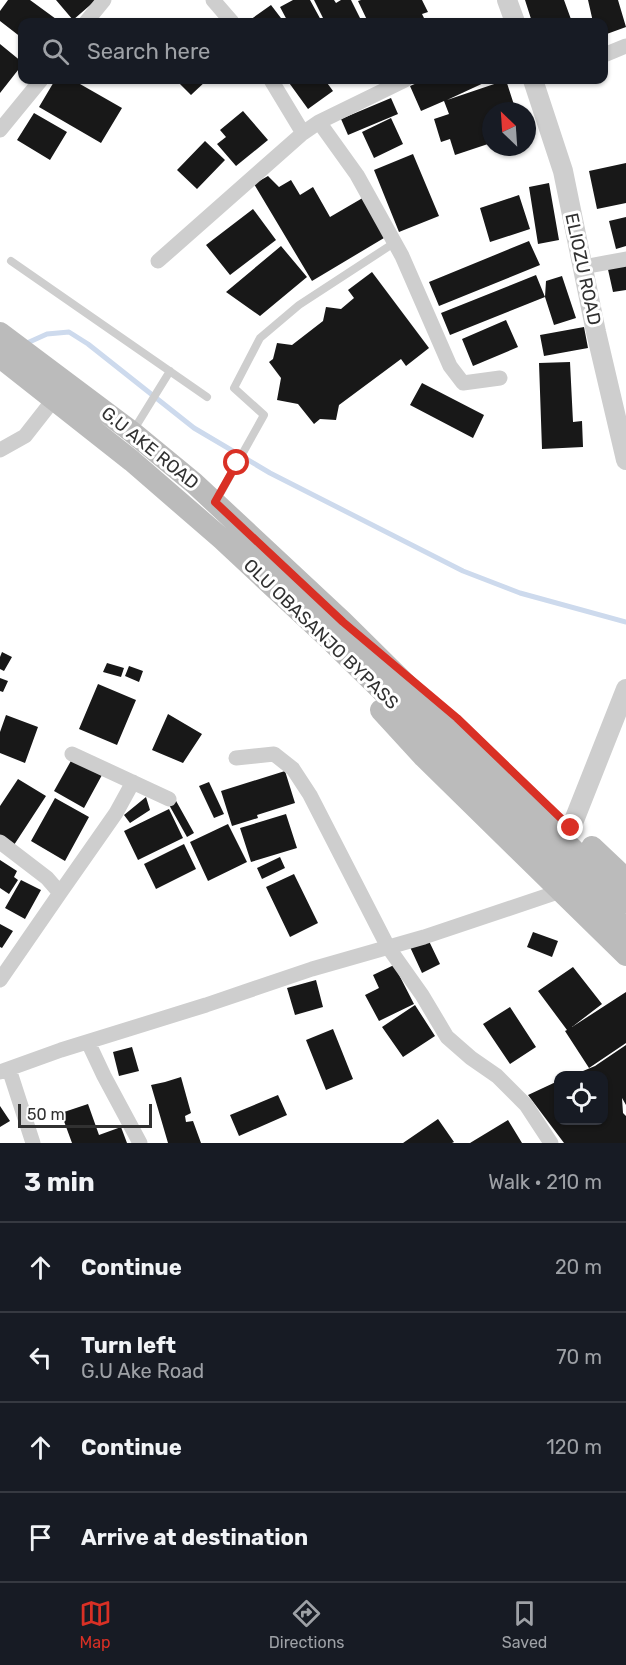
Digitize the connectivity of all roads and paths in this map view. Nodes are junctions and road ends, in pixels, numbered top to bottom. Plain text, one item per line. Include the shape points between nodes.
1 (104, 0) edge
2 (213, 0) edge
3 (507, 0) edge
4 (89, 18) edge
5 (229, 18) edge
6 (514, 18) edge
7 (626, 46) edge
8 (608, 53) edge
9 (38, 84) edge
10 (273, 84) edge
11 (397, 84) edge
12 (539, 84) edge
13 (319, 122) junction
14 (0, 130) edge
15 (303, 134) junction
16 (394, 243) junction
17 (626, 259) edge
18 (11, 261) dead end
19 (158, 261) dead end
20 (583, 267) junction
21 (0, 333) edge
22 (0, 357) edge
23 (170, 370) junction
24 (500, 378) dead end
25 (207, 397) dead end
26 (54, 399) junction
27 (132, 432) junction
28 (0, 450) edge
29 (626, 460) edge
30 (215, 502) junction
31 (334, 629) junction
32 (626, 689) edge
33 (72, 754) dead end
34 (236, 758) dead end
35 (133, 782) junction
36 (170, 800) dead end
37 (571, 828) junction
38 (0, 842) edge
39 (626, 879) edge
40 (561, 891) junction
41 (60, 893) junction
42 (626, 902) edge
43 (626, 928) edge
44 (388, 947) junction
45 (626, 955) edge
46 (0, 980) edge
47 (88, 1042) junction
48 (4, 1071) edge
49 (33, 1143) edge
50 (140, 1143) edge
51 (551, 1143) edge

1 - 4 street
2 - 5 street
3 - 6 street
7 - 8 street
9 - 14 street
10 - 15 street
11 - 13 street
12 - 20 street, ELIOZU ROAD via 563,171
13 - 15 street
13 - 16 street via 357,174
15 - 19 street
16 - 24 street via 450,366 463,383
16 - 30 lane via 299,305 260,338 234,388 264,415
17 - 20 street
18 - 23 lane
20 - 29 street, ELIOZU ROAD
21 - 27 main road, G.U AKE ROAD
22 - 26 main road, OLU OBASANJO BYPASS
23 - 25 lane
23 - 27 lane
26 - 28 street via 25,436
26 - 31 main road, OLU OBASANJO BYPASS
27 - 30 main road, G.U AKE ROAD
30 - 31 main road, G.U AKE ROAD
31 - 37 main road via 457,718
31 - 40 main road via 380,709
31 - 42 main road, G.U AKE ROAD
31 - 43 main road, OLU OBASANJO BYPASS
32 - 37 street
33 - 35 street
34 - 44 street via 274,754 293,769
35 - 36 street
35 - 41 street
37 - 39 main road
38 - 41 street via 48,878
40 - 44 street
40 - 45 main road
41 - 46 street
44 - 47 street
44 - 51 street via 447,1037 497,1076 526,1106
47 - 48 street
47 - 50 street
48 - 49 street

